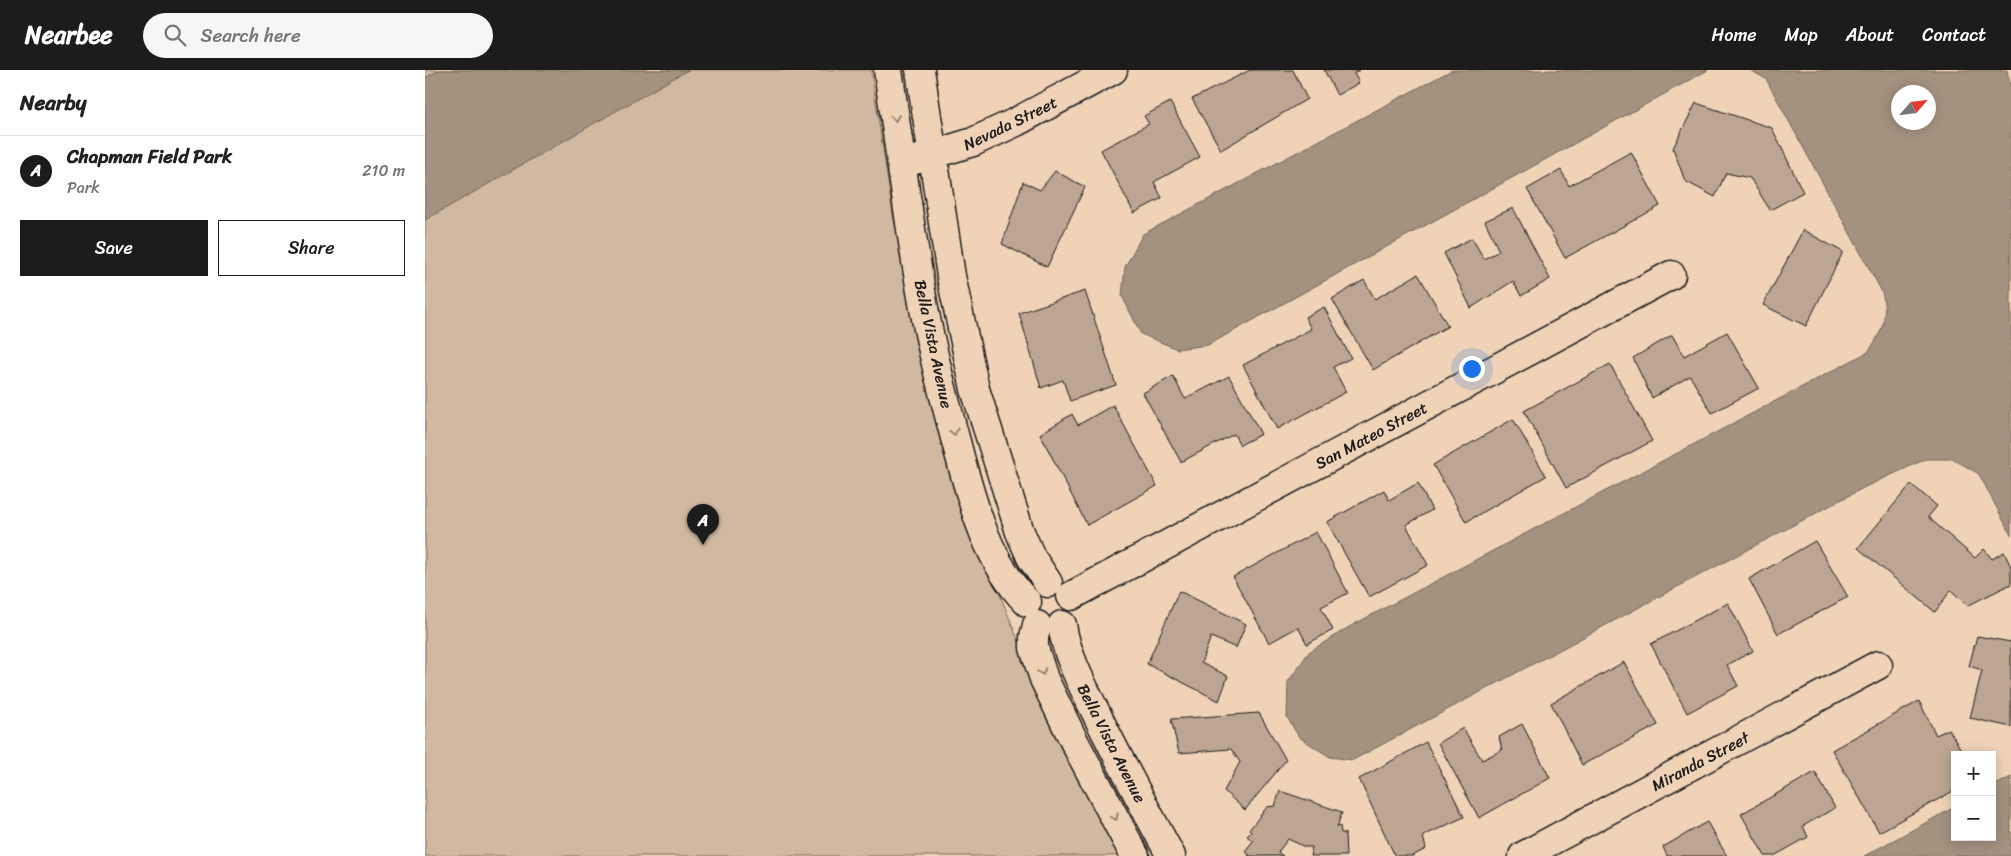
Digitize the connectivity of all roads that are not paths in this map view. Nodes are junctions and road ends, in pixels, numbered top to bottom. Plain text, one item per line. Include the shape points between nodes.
1 (888, 70) edge
2 (920, 70) edge
3 (1113, 70) edge
4 (933, 155) junction
5 (901, 164) junction
6 (1671, 275) dead end
7 (1060, 590) junction
8 (1042, 618) junction
9 (1878, 665) dead end
10 (1135, 856) edge
11 (1171, 856) edge
12 (1523, 856) edge

1 -> 5 street, Bella Vista Avenue
2 - 4 street, Bella Vista Avenue
3 - 4 street, Nevada Street via 1016,122 973,142
4 - 5 street, Nevada Street
4 - 7 street, Bella Vista Avenue via 957,306 975,389 1020,532 1031,557
5 -> 8 street, Bella Vista Avenue via 925,314 966,476 995,557 1012,586
6 - 7 street, San Mateo Street
7 - 8 street via 1037,586 1032,591
7 - 8 street, Bella Vista Avenue via 1073,603 1071,616
8 -> 10 street, Bella Vista Avenue via 1034,637 1044,679
8 - 11 street, Bella Vista Avenue via 1068,652
9 - 12 street, Miranda Street

